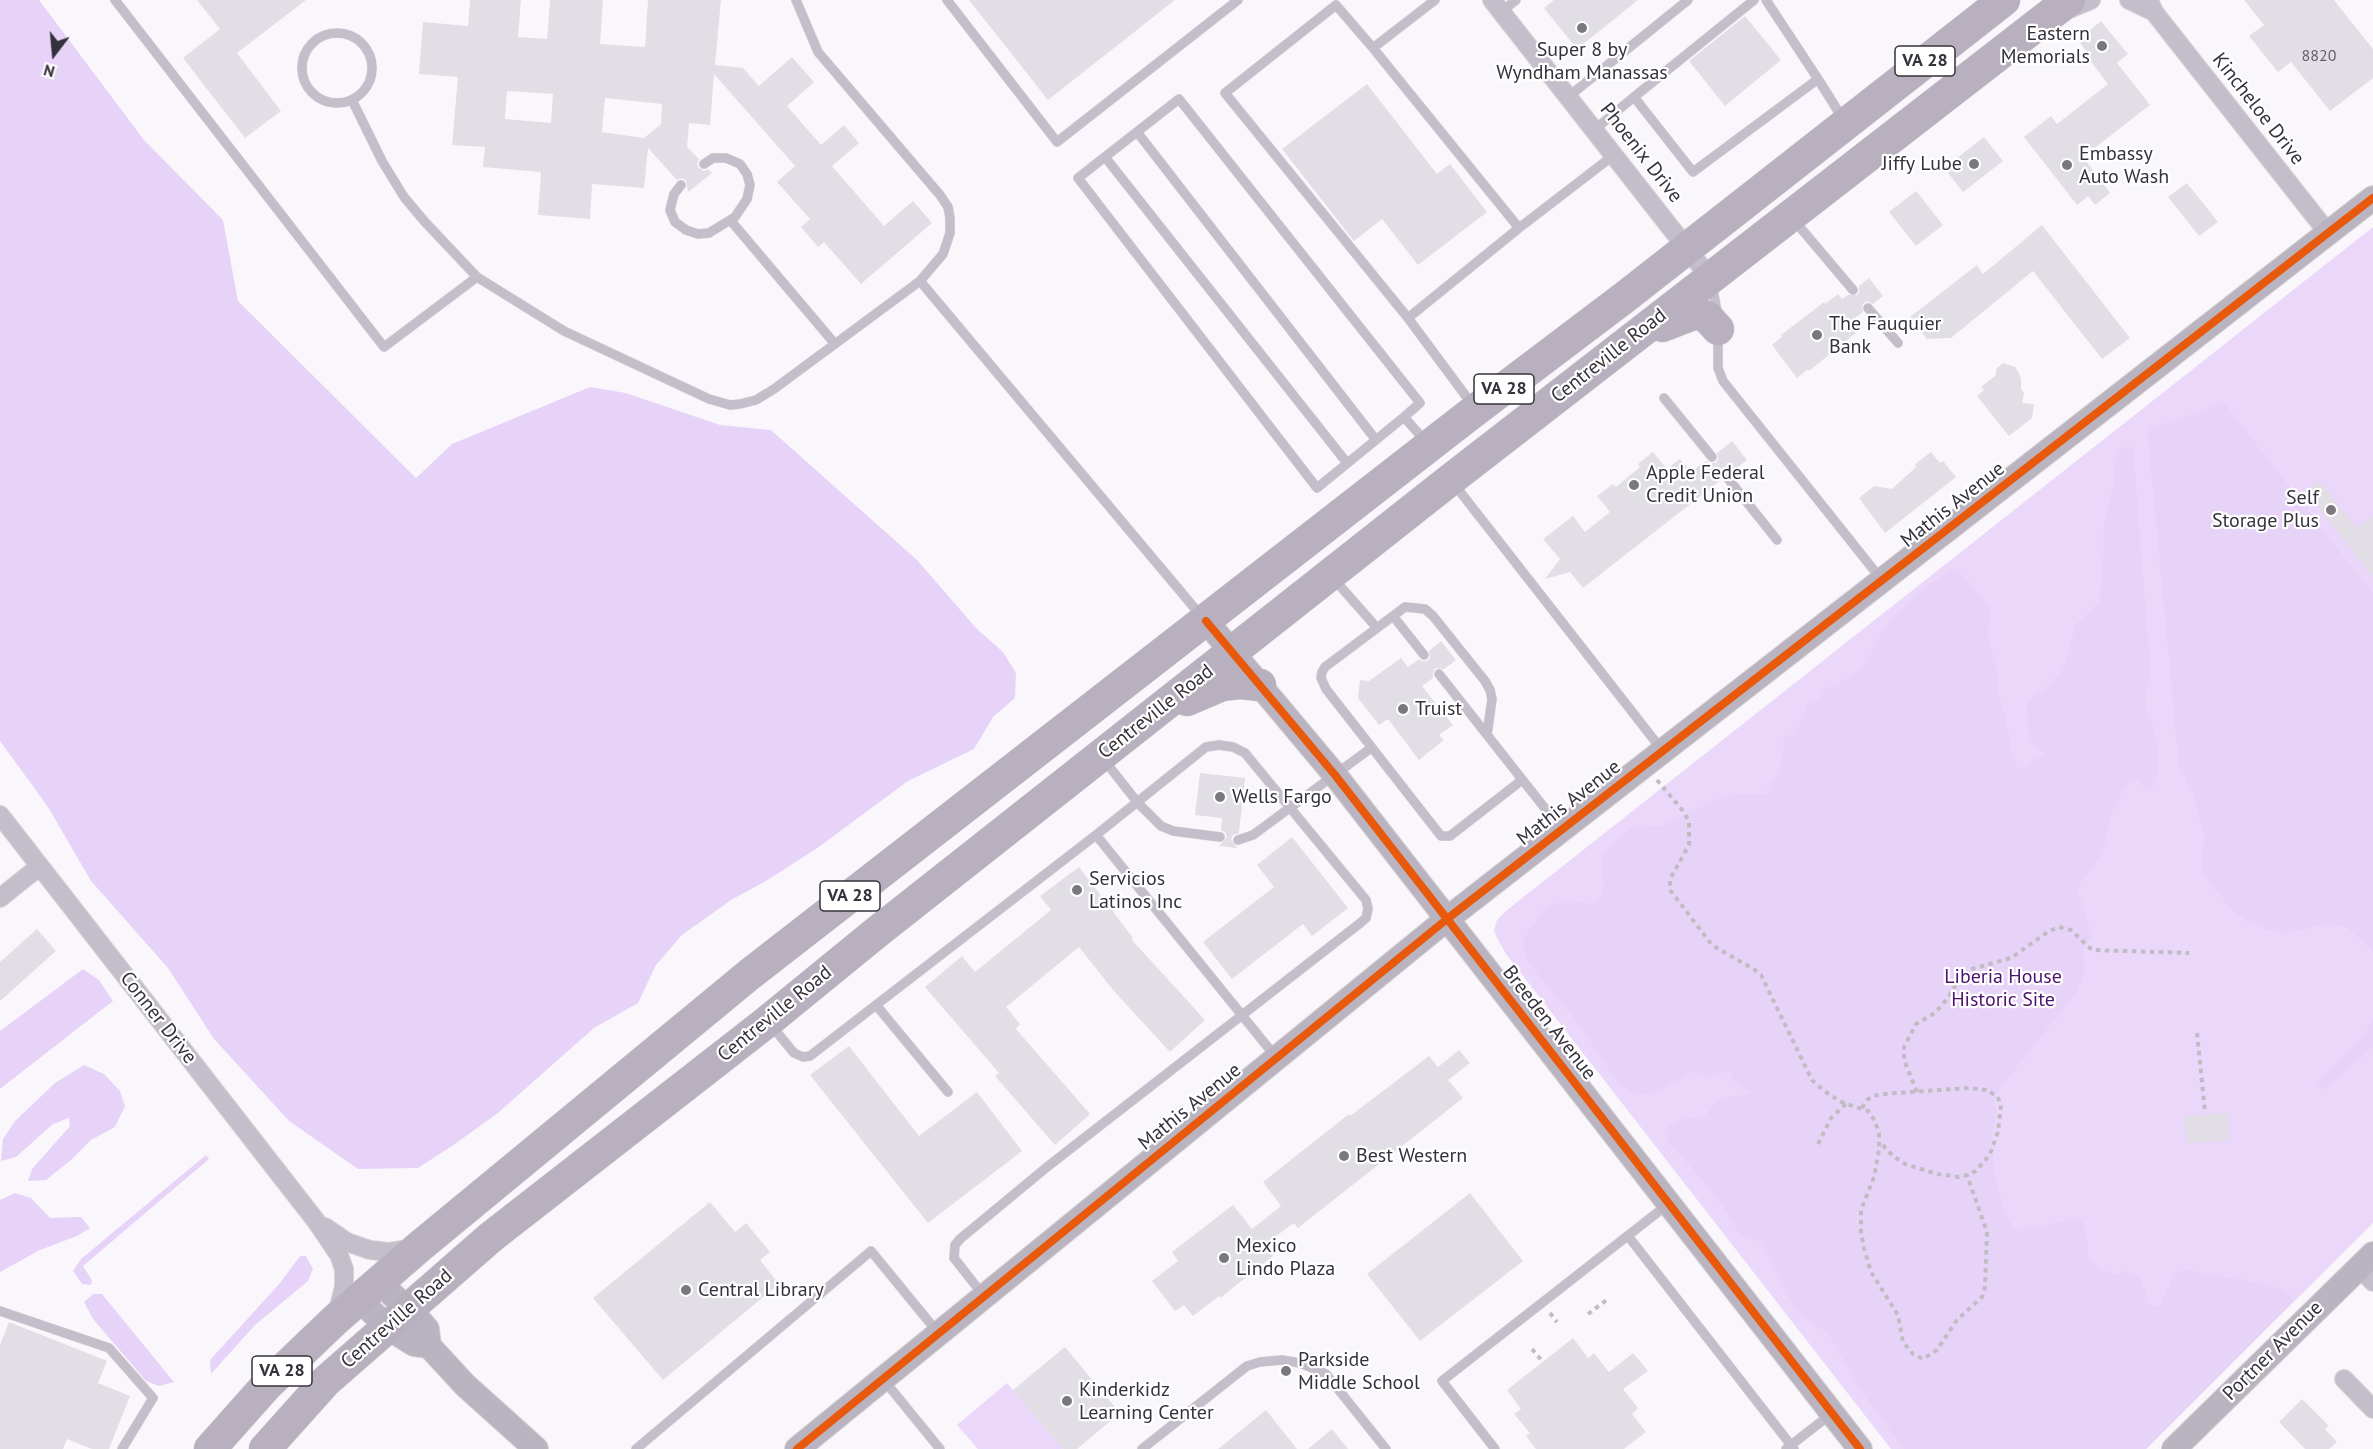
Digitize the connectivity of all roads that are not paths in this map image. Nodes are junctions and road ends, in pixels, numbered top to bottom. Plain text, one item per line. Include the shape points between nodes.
1 (115, 0) edge
2 (796, 0) edge
3 (947, 0) edge
4 (1238, 0) edge
5 (1435, 0) edge
6 (1516, 0) edge
7 (1688, 0) edge
8 (1754, 0) edge
9 (1766, 0) edge
10 (2004, 0) edge
11 (2069, 0) edge
12 (2091, 0) edge
13 (2129, 0) edge
14 (1496, 6) edge
15 (2151, 6) edge
16 (2042, 22) junction
17 (1373, 48) junction
18 (1818, 79) junction
19 (1568, 97) junction
20 (1634, 97) junction
21 (352, 100) junction
22 (1846, 123) junction
23 (1594, 130) junction
24 (1137, 132) junction
25 (1614, 155) junction
26 (1105, 157) junction
27 (704, 164) dead end
28 (681, 185) dead end
29 (2373, 198) edge
30 (1791, 215) junction
31 (731, 221) junction
32 (1519, 228) junction
33 (2328, 233) junction
34 (1687, 248) junction
35 (477, 277) junction
36 (1710, 278) junction
37 (920, 280) junction
38 (1853, 290) dead end
39 (1868, 308) dead end
40 (1408, 318) junction
41 (1719, 329) junction
42 (1635, 335) junction
43 (1898, 343) dead end
44 (836, 344) junction
45 (1664, 398) dead end
46 (1476, 410) junction
47 (1404, 417) junction
48 (1376, 440) junction
49 (1429, 446) junction
50 (1712, 457) dead end
51 (1347, 463) junction
52 (1726, 476) dead end
53 (1450, 480) junction
54 (1777, 540) dead end
55 (1330, 574) junction
56 (1883, 580) junction
57 (1393, 616) junction
58 (1206, 621) junction
59 (1377, 628) junction
60 (1232, 651) junction
61 (1424, 655) dead end
62 (1438, 674) dead end
63 (1260, 686) junction
64 (1145, 720) junction
65 (1487, 735) junction
66 (1371, 748) junction
67 (1100, 755) junction
68 (1654, 759) junction
69 (1335, 775) junction
70 (1522, 780) junction
71 (1138, 803) junction
72 (1290, 809) junction
73 (0, 815) edge
74 (1562, 830) junction
75 (1096, 835) junction
76 (1220, 837) dead end
77 (1238, 840) dead end
78 (40, 866) junction
79 (0, 898) edge
80 (1447, 919) junction
81 (876, 1005) junction
82 (1241, 1016) junction
83 (768, 1021) junction
84 (1276, 1058) junction
85 (948, 1092) dead end
86 (1669, 1204) junction
87 (316, 1221) junction
88 (1628, 1236) junction
89 (419, 1247) junction
90 (2368, 1268) edge
91 (369, 1291) junction
92 (984, 1296) junction
93 (0, 1311) edge
94 (397, 1317) junction
95 (335, 1320) junction
96 (939, 1334) junction
97 (883, 1379) junction
98 (2344, 1379) dead end
99 (2373, 1409) edge
100 (1832, 1413) junction
101 (1790, 1448) edge
102 (122, 1449) edge
103 (210, 1449) edge
104 (265, 1449) edge
105 (536, 1449) edge
106 (636, 1449) edge
107 (797, 1449) edge
108 (940, 1449) edge
109 (1142, 1449) edge
110 (1386, 1449) edge
111 (1495, 1449) edge
112 (1860, 1449) edge
113 (2174, 1449) edge

1 - 35 lane via 384,347
2 - 37 lane via 819,52 948,207 948,243
3 - 4 lane via 1057,142
5 - 17 lane
6 - 14 lane
7 - 19 lane
8 - 20 lane
9 - 18 lane
10 - 22 highway, Centreville Road / VA 28
11 - 16 highway, Centreville Road / VA 28
12 - 16 street
13 - 15 street, Kincheloe Drive
14 - 19 street, Phoenix Drive
15 - 33 street, Kincheloe Drive
16 - 30 highway, Centreville Road / VA 28
17 - 32 lane
17 - 40 lane via 1336,5 1225,93
18 - 20 lane via 1693,172
18 - 22 lane
19 - 23 street, Phoenix Drive
20 - 23 lane
21 - 21 lane via 369,82 371,58 363,44 349,34 324,34 311,43 302,58 304,82 320,99 336,103
21 - 35 lane via 404,197
22 - 34 highway, Centreville Road / VA 28
23 - 25 street, Phoenix Drive
24 - 26 lane
24 - 47 lane via 1179,99 1420,403
24 - 48 lane
25 - 32 lane
25 - 34 street, Phoenix Drive
26 - 51 lane
26 - 51 lane via 1078,178 1317,488
27 - 31 lane via 713,158 726,158 740,164 747,174 747,199
28 - 31 lane via 670,210 680,226 702,234
29 - 33 street, Mathis Avenue
30 - 36 highway, Centreville Road / VA 28
30 - 38 lane
31 - 44 lane
32 - 40 lane
33 - 56 street, Mathis Avenue
34 - 36 street, Phoenix Drive
34 - 46 highway, Centreville Road / VA 28
35 - 44 lane via 564,331 720,403 756,400
36 - 41 lane
36 - 42 highway, Centreville Road / VA 28
37 - 44 lane
37 - 58 lane
39 - 43 lane
40 - 46 lane
41 - 42 highway via 1696,313
41 - 56 lane via 1718,368 1723,381
42 - 53 highway, Centreville Road / VA 28
45 - 50 lane
46 - 49 highway, Centreville Road / VA 28
47 - 48 lane
47 - 49 lane
48 - 51 lane
49 - 58 highway, Centreville Road / VA 28
52 - 54 lane
53 - 55 highway, Centreville Road / VA 28
53 - 68 lane
55 - 59 lane
55 - 60 highway, Centreville Road / VA 28
56 - 68 street, Mathis Avenue
57 - 59 lane
57 - 61 lane
57 - 65 lane via 1405,607 1425,609 1485,681 1492,699
58 - 60 street, Breeden Avenue
58 - 89 highway, Centreville Road / VA 28 via 750,974
59 - 66 lane via 1325,667 1321,678
60 - 63 street, Breeden Avenue
60 - 64 highway, Centreville Road / VA 28
62 - 65 lane
63 - 64 highway via 1222,685
63 - 69 street, Breeden Avenue
64 - 67 highway, Centreville Road / VA 28
65 - 70 lane
66 - 69 lane
66 - 70 lane via 1441,836 1450,836
67 - 71 lane
67 - 83 highway, Centreville Road / VA 28
68 - 74 street, Mathis Avenue
69 - 72 lane
69 - 80 street, Breeden Avenue
70 - 74 lane
71 - 72 lane via 1206,747 1219,745 1245,753
71 - 75 lane
71 - 76 lane via 1161,826 1173,831
72 - 77 lane via 1253,835
72 - 82 lane via 1366,900 1366,918
73 - 78 street, Conner Drive
74 - 80 street, Mathis Avenue
75 - 81 lane
75 - 82 lane
78 - 79 street
78 - 87 street, Conner Drive
80 - 84 street, Mathis Avenue
80 - 86 street, Breeden Avenue
81 - 83 lane via 810,1056 794,1053
81 - 85 lane
82 - 84 lane
82 - 92 lane via 960,1239 954,1258
83 - 94 highway, Centreville Road / VA 28 via 491,1237
84 - 92 street, Mathis Avenue
86 - 88 lane
86 - 100 street, Breeden Avenue
87 - 89 street, Conner Drive via 347,1242 370,1250 389,1252
87 - 95 street, Conner Drive via 344,1269 344,1287
88 - 101 lane
88 - 111 lane via 1442,1381
89 - 91 highway, Centreville Road / VA 28
90 - 113 street, Portner Avenue
91 - 94 street
91 - 95 highway, Centreville Road / VA 28
92 - 96 street, Mathis Avenue
93 - 102 lane via 109,1348 153,1398
94 - 104 highway, Centreville Road / VA 28 via 326,1381
94 - 105 street via 427,1329 429,1346 465,1385
95 - 103 highway, Centreville Road / VA 28 via 266,1386
96 - 97 street, Mathis Avenue
96 - 106 lane via 871,1251
97 - 107 street, Mathis Avenue
97 - 108 lane
98 - 99 street
100 - 101 lane
100 - 112 street, Breeden Avenue
109 - 110 lane via 1248,1366 1282,1360 1312,1366 1326,1374

